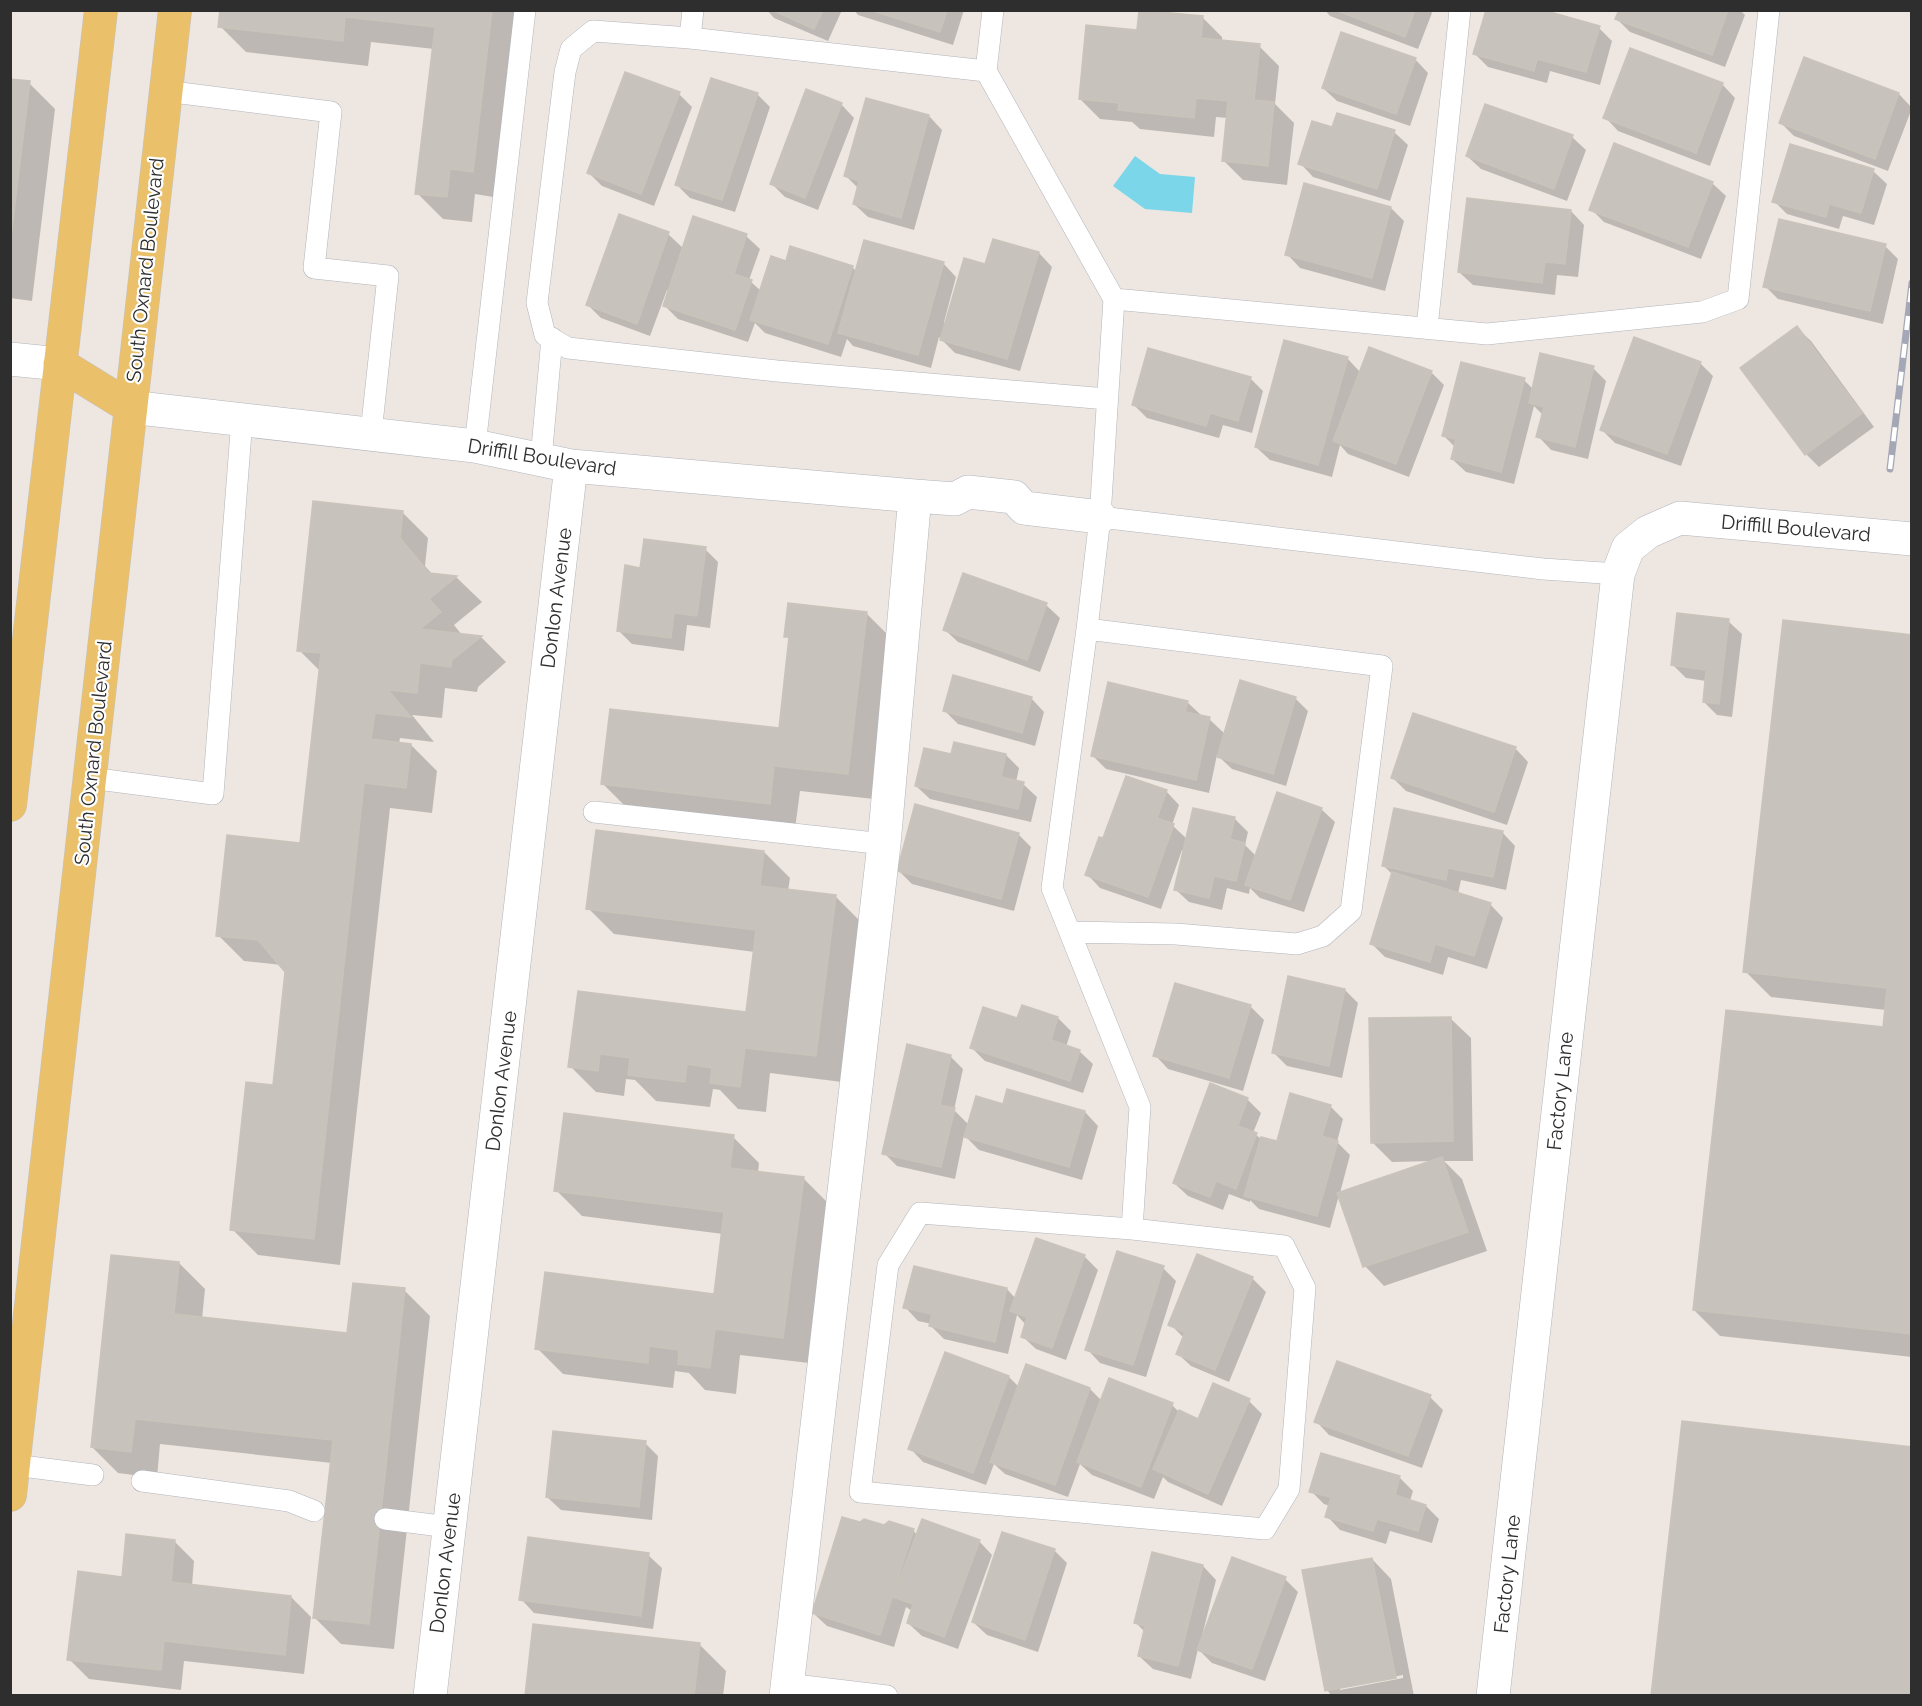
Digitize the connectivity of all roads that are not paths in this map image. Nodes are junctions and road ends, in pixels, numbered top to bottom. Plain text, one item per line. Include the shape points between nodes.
1 (101, 10) edge
2 (175, 10) edge
3 (525, 10) edge
4 (693, 10) edge
5 (993, 10) edge
6 (1460, 10) edge
7 (1769, 10) edge
8 (690, 38) junction
9 (986, 71) junction
10 (165, 91) junction
11 (1114, 299) junction
12 (1427, 328) junction
13 (552, 338) junction
14 (10, 359) edge
15 (60, 364) junction
16 (1107, 399) junction
17 (130, 407) junction
18 (242, 419) junction
19 (371, 433) junction
20 (475, 446) junction
21 (556, 462) junction
22 (915, 496) junction
23 (1100, 517) junction
24 (1680, 518) joint
25 (1911, 539) edge
26 (1618, 574) junction
27 (1087, 629) junction
28 (90, 778) junction
29 (10, 806) edge
30 (594, 812) dead end
31 (884, 844) junction
32 (1070, 932) junction
33 (1132, 1229) junction
34 (93, 1475) dead end
35 (12, 1480) edge
36 (142, 1481) dead end
37 (314, 1511) dead end
38 (385, 1519) dead end
39 (449, 1527) junction
40 (786, 1690) edge
41 (430, 1695) edge
42 (887, 1695) edge
43 (1493, 1695) edge

1 - 15 main road
2 - 10 main road, South Oxnard Boulevard
3 - 20 lane
4 - 8 lane
5 - 9 lane
6 - 12 lane
7 - 12 lane via 1738,299 1702,312 1488,334
8 - 9 lane
8 - 13 lane via 593,31 571,49 537,303 545,335
9 - 11 lane
10 - 17 main road, South Oxnard Boulevard
10 - 19 lane via 331,112 314,268 388,276
11 - 12 lane
11 - 16 lane
13 - 16 lane via 568,348 777,371
13 - 21 lane
14 - 15 street
15 - 17 main road
15 - 29 main road
16 - 23 lane
17 - 18 street, Driffill Boulevard
17 - 28 main road, South Oxnard Boulevard
18 - 19 street, Driffill Boulevard
18 - 28 lane via 213,794
19 - 20 street, Driffill Boulevard
20 - 21 street, Driffill Boulevard
21 - 22 street, Driffill Boulevard
21 - 39 street, Donlon Avenue
22 - 23 street, Driffill Boulevard via 955,499 965,509 1015,515 1024,508
22 - 31 street
23 - 26 lane via 1543,569
23 - 27 lane
24 - 25 street, Driffill Boulevard
24 - 26 street, Factory Lane via 1648,532 1628,548
26 - 43 street, Factory Lane
27 - 32 lane via 1052,888
27 - 32 lane via 1382,666 1351,911 1323,936 1297,944 1176,934
28 - 35 main road, South Oxnard Boulevard
30 - 31 lane
31 - 40 street
32 - 33 lane via 1140,1107
33 - 33 lane via 920,1213 888,1265 860,1492 1265,1529 1289,1489 1305,1288 1284,1246
34 - 35 lane
36 - 37 lane via 289,1501
38 - 39 lane
39 - 41 street, Donlon Avenue
40 - 42 lane

